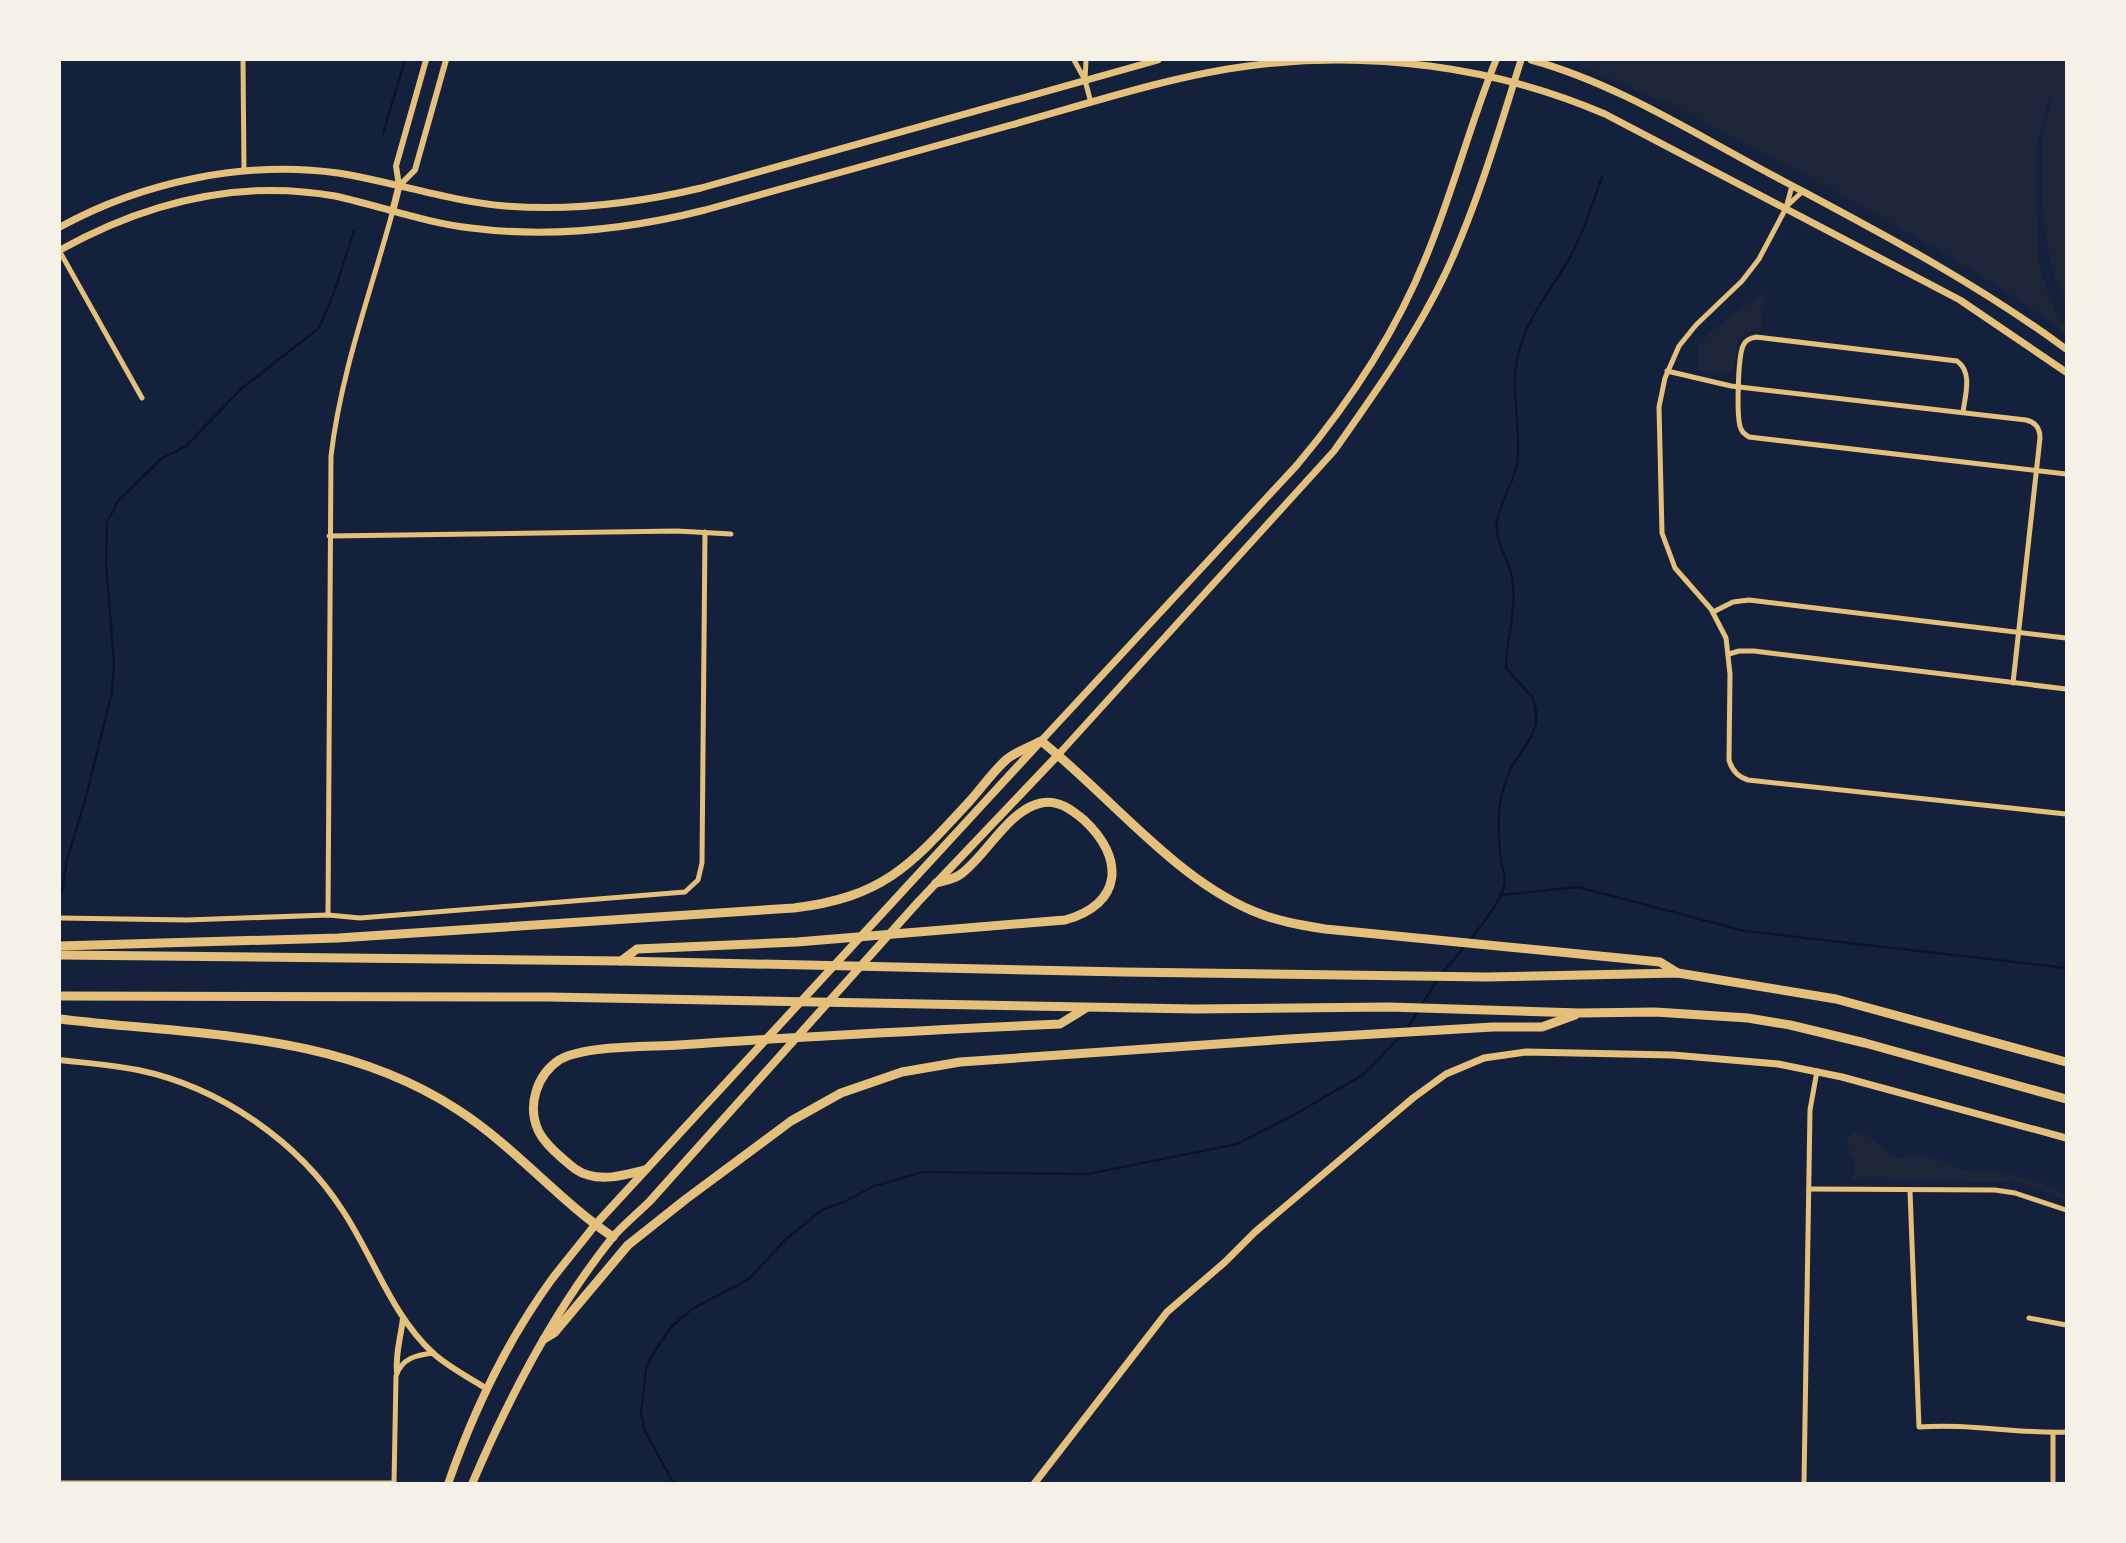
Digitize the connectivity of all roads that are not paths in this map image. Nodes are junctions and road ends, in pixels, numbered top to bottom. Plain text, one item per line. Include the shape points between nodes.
1 (243, 60) edge
2 (426, 60) edge
3 (446, 60) edge
4 (1074, 60) edge
5 (1086, 60) edge
6 (1158, 60) edge
7 (1496, 60) edge
8 (1521, 60) edge
9 (1531, 60) edge
10 (1489, 78) junction
11 (1086, 80) junction
12 (1514, 83) junction
13 (1091, 103) junction
14 (244, 171) junction
15 (400, 186) junction
16 (1792, 186) junction
17 (1803, 191) junction
18 (1786, 208) junction
19 (393, 210) junction
20 (60, 227) edge
21 (60, 251) edge
22 (2067, 349) edge
23 (1667, 371) junction
24 (2067, 372) edge
25 (1738, 387) junction
26 (142, 398) dead end
27 (1963, 412) junction
28 (2037, 471) junction
29 (2067, 474) edge
30 (705, 532) junction
31 (731, 534) dead end
32 (329, 536) junction
33 (1713, 612) junction
34 (2018, 633) junction
35 (2067, 638) edge
36 (1729, 654) junction
37 (2012, 683) junction
38 (2067, 689) edge
39 (1041, 741) junction
40 (1058, 755) junction
41 (2067, 814) edge
42 (936, 883) junction
43 (328, 915) junction
44 (60, 918) edge
45 (60, 946) edge
46 (60, 955) edge
47 (621, 961) junction
48 (1678, 973) junction
49 (60, 996) edge
50 (1087, 1007) junction
51 (1580, 1013) junction
52 (60, 1019) edge
53 (60, 1060) edge
54 (2067, 1062) edge
55 (1817, 1072) junction
56 (2067, 1099) edge
57 (2067, 1138) edge
58 (645, 1171) junction
59 (1809, 1189) junction
60 (1910, 1191) junction
61 (2067, 1210) edge
62 (595, 1225) junction
63 (613, 1237) junction
64 (403, 1318) junction
65 (2029, 1318) dead end
66 (2067, 1325) edge
67 (544, 1339) junction
68 (433, 1353) junction
69 (397, 1373) junction
70 (487, 1389) junction
71 (2067, 1432) edge
72 (2053, 1433) junction
73 (60, 1482) edge
74 (394, 1483) edge
75 (448, 1483) edge
76 (472, 1483) edge
77 (1034, 1483) edge
78 (1804, 1483) edge
79 (2053, 1483) edge

1 - 14 street
2 - 15 street via 396,166
3 - 15 street via 415,170
4 - 11 street
5 - 11 street
6 - 11 main road
7 - 10 main road
8 - 12 main road
9 - 16 main road via 1606,88
10 - 12 main road
10 - 13 main road via 1388,61 1290,61 1202,75
10 - 39 main road via 1426,259 1373,362 1297,465
11 - 13 street
11 - 15 main road via 701,188 646,199 536,208 468,202
12 - 18 main road via 1605,114
12 - 40 main road via 1446,271 1405,346 1359,415 1334,451
13 - 19 main road via 705,210 621,227 561,231 471,228
14 - 15 main road via 316,171
14 - 20 main road via 145,191
15 - 19 main road
16 - 17 main road
16 - 18 street
17 - 18 street
17 - 22 main road via 1987,293
18 - 23 street via 1751,271 1690,332
18 - 24 main road via 1960,300
19 - 21 main road via 314,193 245,192 174,203 134,215
19 - 32 street via 339,399 331,456
21 - 26 street
23 - 25 street
23 - 33 street via 1658,417 1662,533 1675,568
25 - 27 street
25 - 27 street via 1742,347 1758,337 1957,361 1967,373
25 - 28 street via 1739,425 1751,438
27 - 28 street via 2034,423 2040,435
28 - 29 street
28 - 34 street
30 - 31 street
30 - 32 street
30 - 43 street via 702,863 692,887 677,894 360,918
32 - 43 street
33 - 34 street via 1749,600
33 - 36 street
34 - 35 street
34 - 37 street
36 - 37 street via 1739,650
36 - 41 street via 1729,760 1741,777
37 - 38 street
39 - 40 highway
39 - 45 highway via 1008,758 914,860 892,877 824,903 338,939
39 - 58 highway
40 - 42 highway
40 - 48 highway via 1186,870 1253,911 1299,925 1660,962
42 - 47 highway via 960,876 1017,815 1041,803 1064,806 1092,828 1111,856 1113,872 1098,904 1065,920 797,942 637,949
42 - 63 highway
43 - 44 street
46 - 47 highway
47 - 48 highway via 1486,977
48 - 54 highway via 1836,999
49 - 50 highway via 549,997
50 - 51 highway via 1389,1007
50 - 58 highway via 1060,1024 586,1052 547,1070 535,1093 534,1118 553,1150 587,1175 614,1177
51 - 56 highway via 1668,1013 1790,1025
51 - 67 highway via 1542,1027 960,1062 902,1072 841,1093 791,1121 686,1199 628,1245
52 - 62 highway via 294,1045 371,1066 416,1085 503,1142
53 - 64 street via 141,1071 183,1083 262,1127 312,1170 343,1210
55 - 57 main road
55 - 59 street via 1810,1110
55 - 77 main road via 1707,1056 1526,1052 1484,1058 1446,1074 1255,1232 1167,1312
58 - 62 highway
59 - 60 street
59 - 78 street
60 - 61 street via 1995,1190
60 - 72 street via 1919,1427
62 - 63 highway
62 - 70 highway via 539,1299
63 - 67 highway
64 - 68 street
64 - 69 street
65 - 66 street
67 - 76 highway via 509,1399
68 - 69 street via 405,1361
68 - 70 street
69 - 74 street
70 - 75 highway
71 - 72 street
72 - 79 street
73 - 74 street

